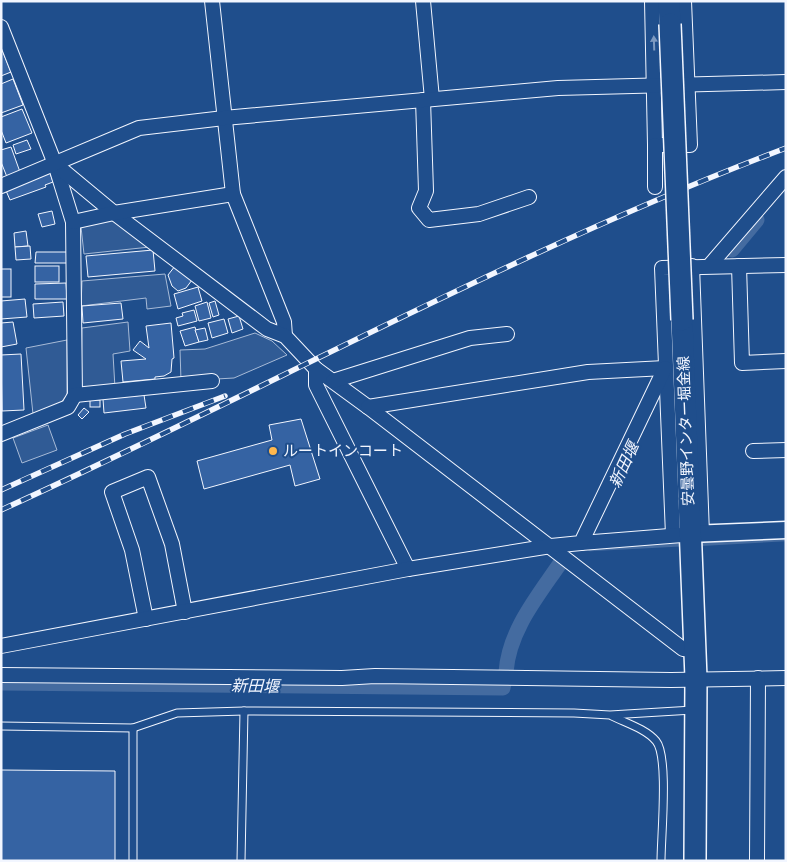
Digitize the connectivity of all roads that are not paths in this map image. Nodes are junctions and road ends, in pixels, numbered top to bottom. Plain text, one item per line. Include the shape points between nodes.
1 (212, 1) edge
2 (423, 1) edge
3 (652, 1) edge
4 (669, 1) edge
5 (684, 1) edge
6 (1, 27) edge
7 (786, 82) edge
8 (655, 84) junction
9 (688, 84) junction
10 (428, 100) junction
11 (224, 118) junction
12 (655, 145) junction
13 (54, 164) junction
14 (786, 177) edge
15 (1, 186) edge
16 (655, 187) dead end
17 (232, 194) junction
18 (529, 197) dead end
19 (114, 213) junction
20 (73, 222) junction
21 (710, 265) junction
22 (786, 265) edge
23 (692, 266) junction
24 (739, 266) junction
25 (508, 334) dead end
26 (284, 336) junction
27 (786, 361) edge
28 (664, 368) junction
29 (316, 369) junction
30 (212, 381) dead end
31 (333, 381) junction
32 (75, 395) junction
33 (368, 407) junction
34 (1, 434) edge
35 (786, 450) edge
36 (753, 451) dead end
37 (786, 530) edge
38 (689, 535) junction
39 (581, 544) junction
40 (551, 546) junction
41 (408, 569) junction
42 (185, 612) junction
43 (146, 619) junction
44 (1, 646) edge
45 (695, 650) junction
46 (1, 674) edge
47 (696, 678) junction
48 (758, 678) junction
49 (786, 678) edge
50 (696, 710) junction
51 (244, 711) junction
52 (610, 715) junction
53 (1, 726) edge
54 (134, 728) junction
55 (133, 861) edge
56 (241, 861) edge
57 (661, 861) edge
58 (695, 861) edge
59 (757, 861) edge

1 - 11 street
2 - 10 street
8 -> 3 street
4 - 38 main road, 安曇野インター堀金線, bridge
5 - 9 street
6 - 13 street
7 - 9 street
8 - 9 street
8 - 10 street via 558,88
8 - 12 street
9 - 12 street via 690,145
10 - 11 street
10 - 18 street via 426,191 419,208 428,220 479,214
11 - 13 street via 139,128
11 - 17 street
12 - 16 street
13 - 15 street
13 - 19 street
13 - 20 street
14 - 21 street
17 - 19 street
17 - 26 street via 284,322
19 - 20 street
19 - 26 street via 267,329
20 - 32 street
21 - 23 street
21 - 24 street
22 - 24 street
23 - 28 street via 662,268
23 - 38 street
24 - 27 street via 742,363
25 - 31 street via 470,338
26 - 29 street
28 - 33 street via 588,372
28 - 38 street
28 - 39 street
29 - 31 street
29 - 41 street via 316,385
30 - 32 street
31 - 33 street
32 - 34 street via 68,406
33 - 40 street
35 - 36 street
37 - 38 street
38 - 39 street
38 - 45 main road, 安曇野インター堀金線
39 - 40 street
40 - 41 street
40 - 45 street via 683,648
41 - 42 street
42 - 43 street
42 - 43 street via 172,544 148,477 112,492 132,550
43 - 44 street
45 - 47 main road, 安曇野インター堀金線
46 - 47 street
47 - 48 street
47 - 50 main road, 安曇野インター堀金線
48 - 49 street
48 - 59 street
50 - 52 lane
50 - 58 main road, 安曇野インター堀金線
51 - 52 lane
51 - 54 lane via 177,713
51 - 56 lane
52 - 57 lane via 641,730 656,742 663,759
53 - 54 lane
54 - 55 lane

